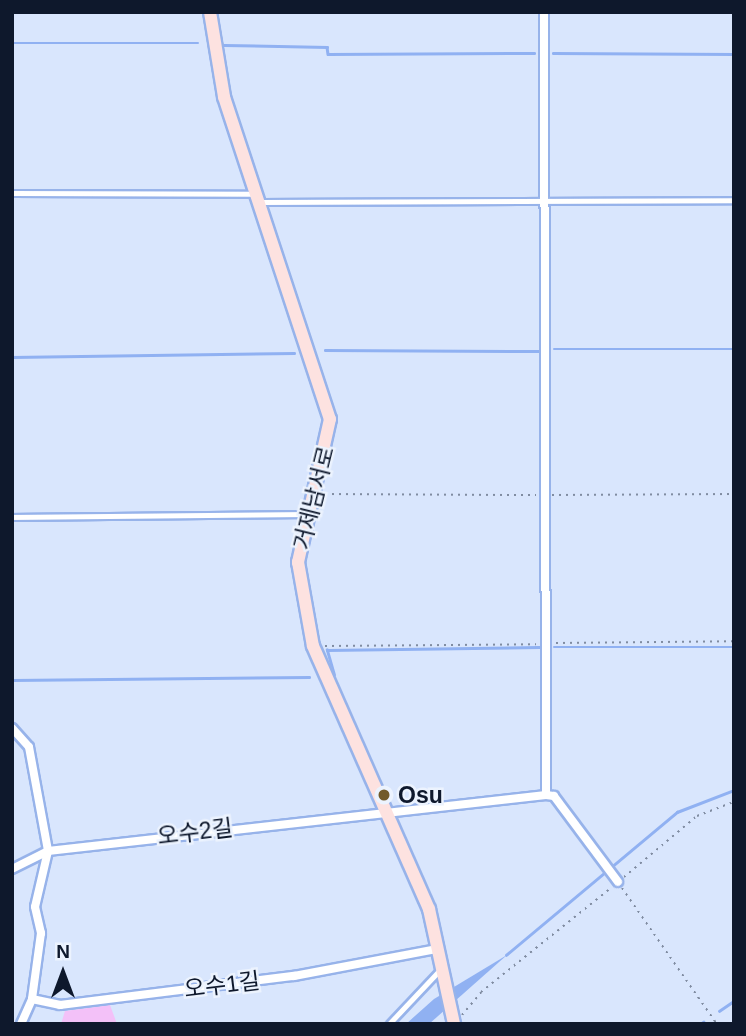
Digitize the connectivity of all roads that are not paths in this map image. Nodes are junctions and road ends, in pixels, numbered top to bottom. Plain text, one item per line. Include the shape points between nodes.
1 (210, 12) edge
2 (544, 12) edge
3 (12, 193) edge
4 (258, 198) junction
5 (544, 200) junction
6 (734, 200) edge
7 (307, 514) junction
8 (12, 517) edge
9 (12, 728) edge
10 (546, 795) junction
11 (383, 809) junction
12 (48, 851) junction
13 (12, 869) edge
14 (618, 882) road end
15 (438, 949) junction
16 (442, 972) junction
17 (32, 999) junction
18 (21, 1024) edge
19 (390, 1024) edge
20 (454, 1024) edge

1 - 4 main road, 거제남서로 via 217,74
2 - 5 street
3 - 4 lane
4 - 5 lane
4 - 7 main road, 거제남서로 via 330,419
5 - 6 lane
5 - 10 street
7 - 8 lane
7 - 11 main road, 거제남서로 via 298,562 313,646
9 - 12 street via 29,747
10 - 11 street, 오수2길
10 - 14 street via 554,796
11 - 12 street, 오수2길
11 - 15 main road, 거제남서로 via 429,909
12 - 13 street, 오수2길
12 - 17 street via 35,907 41,933
15 - 16 main road, 거제남서로
15 - 17 street, 오수1길 via 295,976 60,1005
16 - 19 lane
16 - 20 main road, 거제남서로
17 - 18 street

